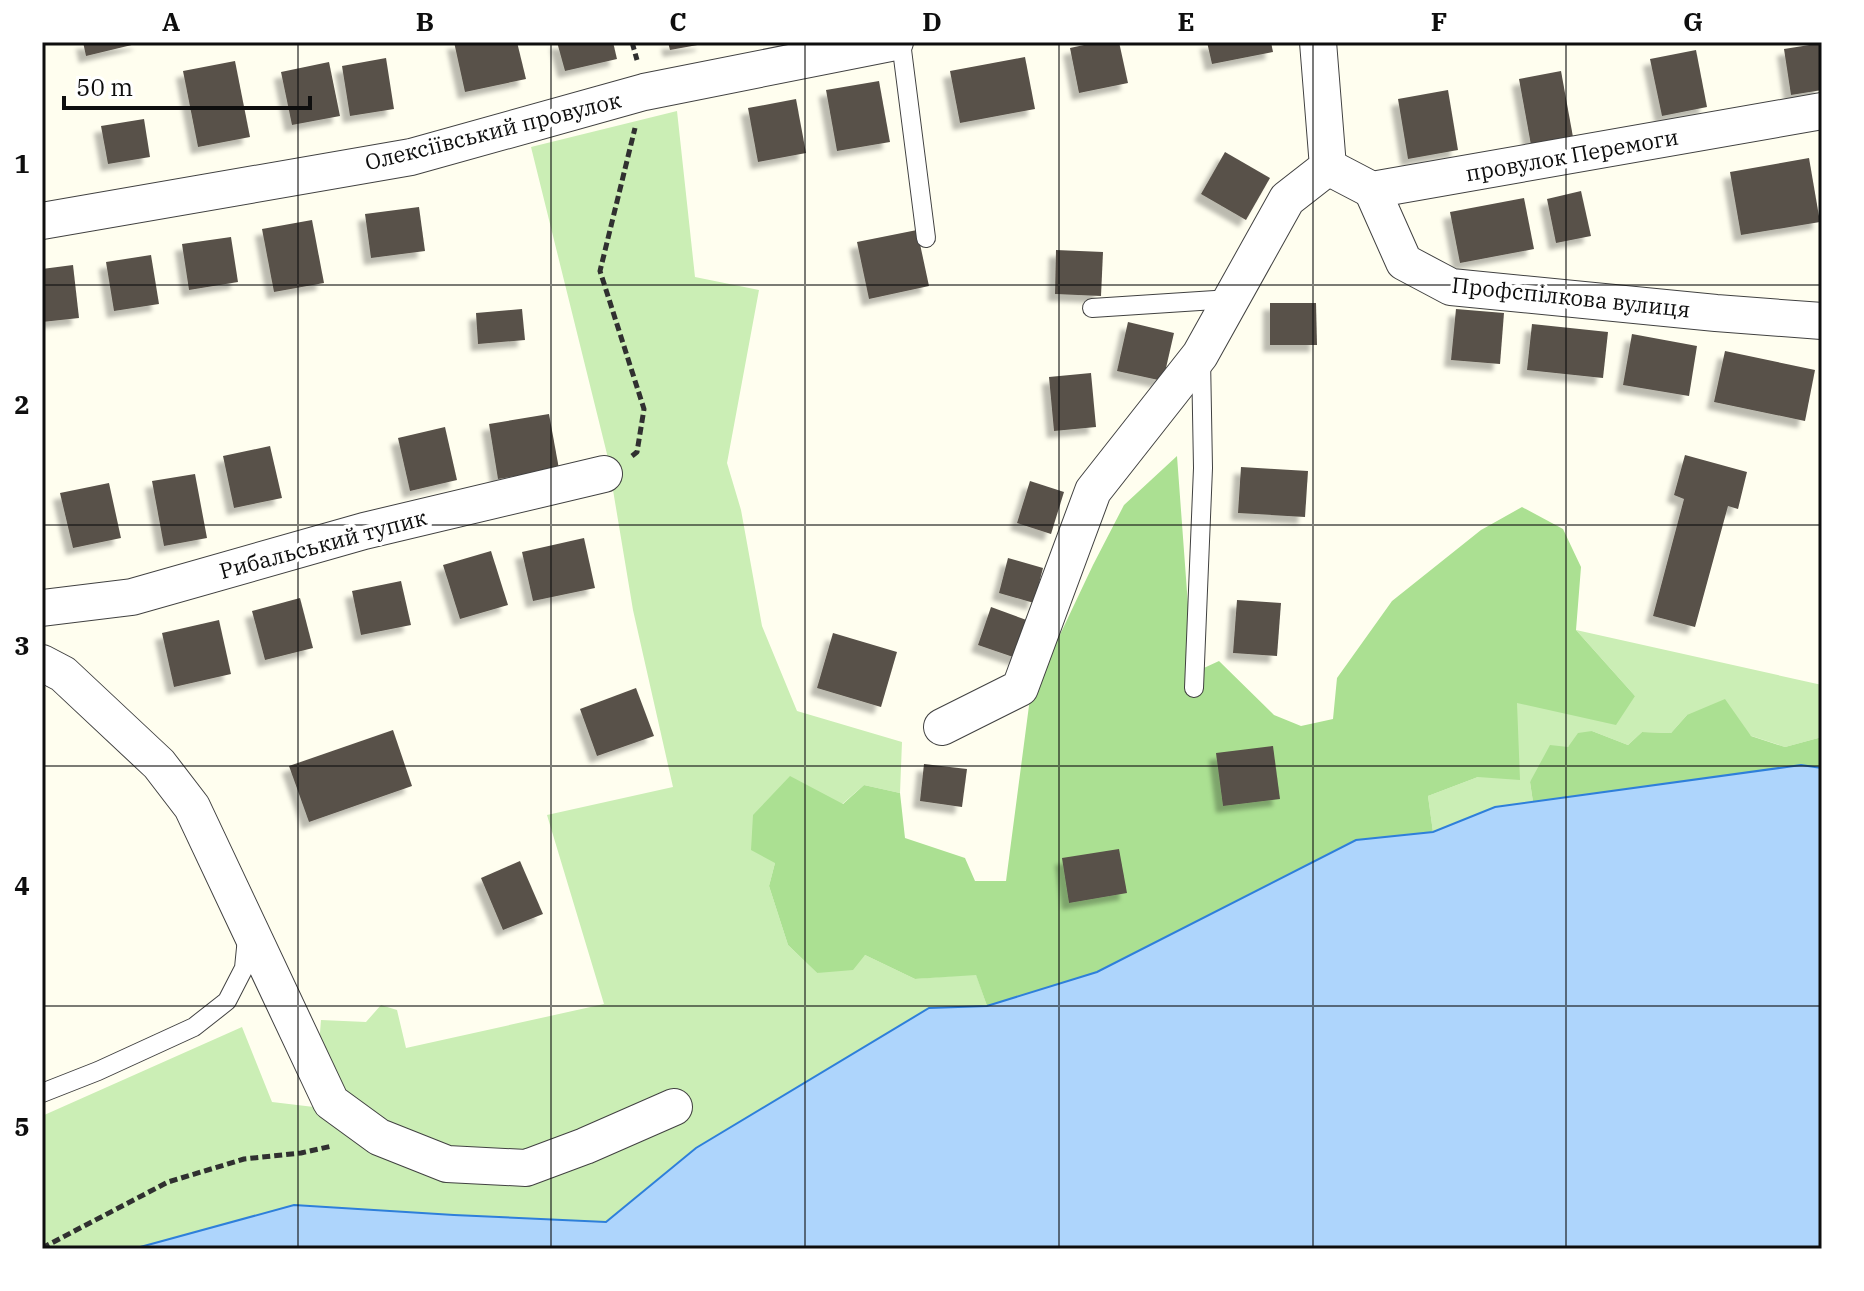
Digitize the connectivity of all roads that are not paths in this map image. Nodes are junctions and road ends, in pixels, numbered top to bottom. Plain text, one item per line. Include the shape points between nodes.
1 (898, 42) edge
2 (1318, 42) edge
3 (1822, 111) edge
4 (1328, 167) junction
5 (1372, 190) junction
6 (42, 221) edge
7 (926, 238) dead end
8 (1228, 305) junction
9 (1092, 308) dead end
10 (1822, 321) edge
11 (1200, 355) junction
12 (604, 474) road end
13 (42, 608) edge
14 (42, 663) edge
15 (1194, 688) dead end
16 (942, 727) dead end
17 (248, 927) junction
18 (42, 1093) edge
19 (674, 1107) dead end

1 - 6 street, Олексіївський провулок via 644,92 411,157
1 - 7 lane
2 - 4 street
3 - 5 street, провулок Перемоги
4 - 5 street
4 - 8 street via 1287,199
5 - 10 street, Профспілкова вулиця via 1404,262 1451,287
8 - 9 lane via 1215,300
8 - 11 street
11 - 15 lane via 1203,468
11 - 16 street via 1093,491 1020,688
12 - 13 street, Рибальський тупик via 364,531 132,597
14 - 17 street via 63,674 159,764 192,807
17 - 18 lane via 244,968 227,1001 194,1027
17 - 19 street via 331,1102 379,1137 447,1164 526,1168

